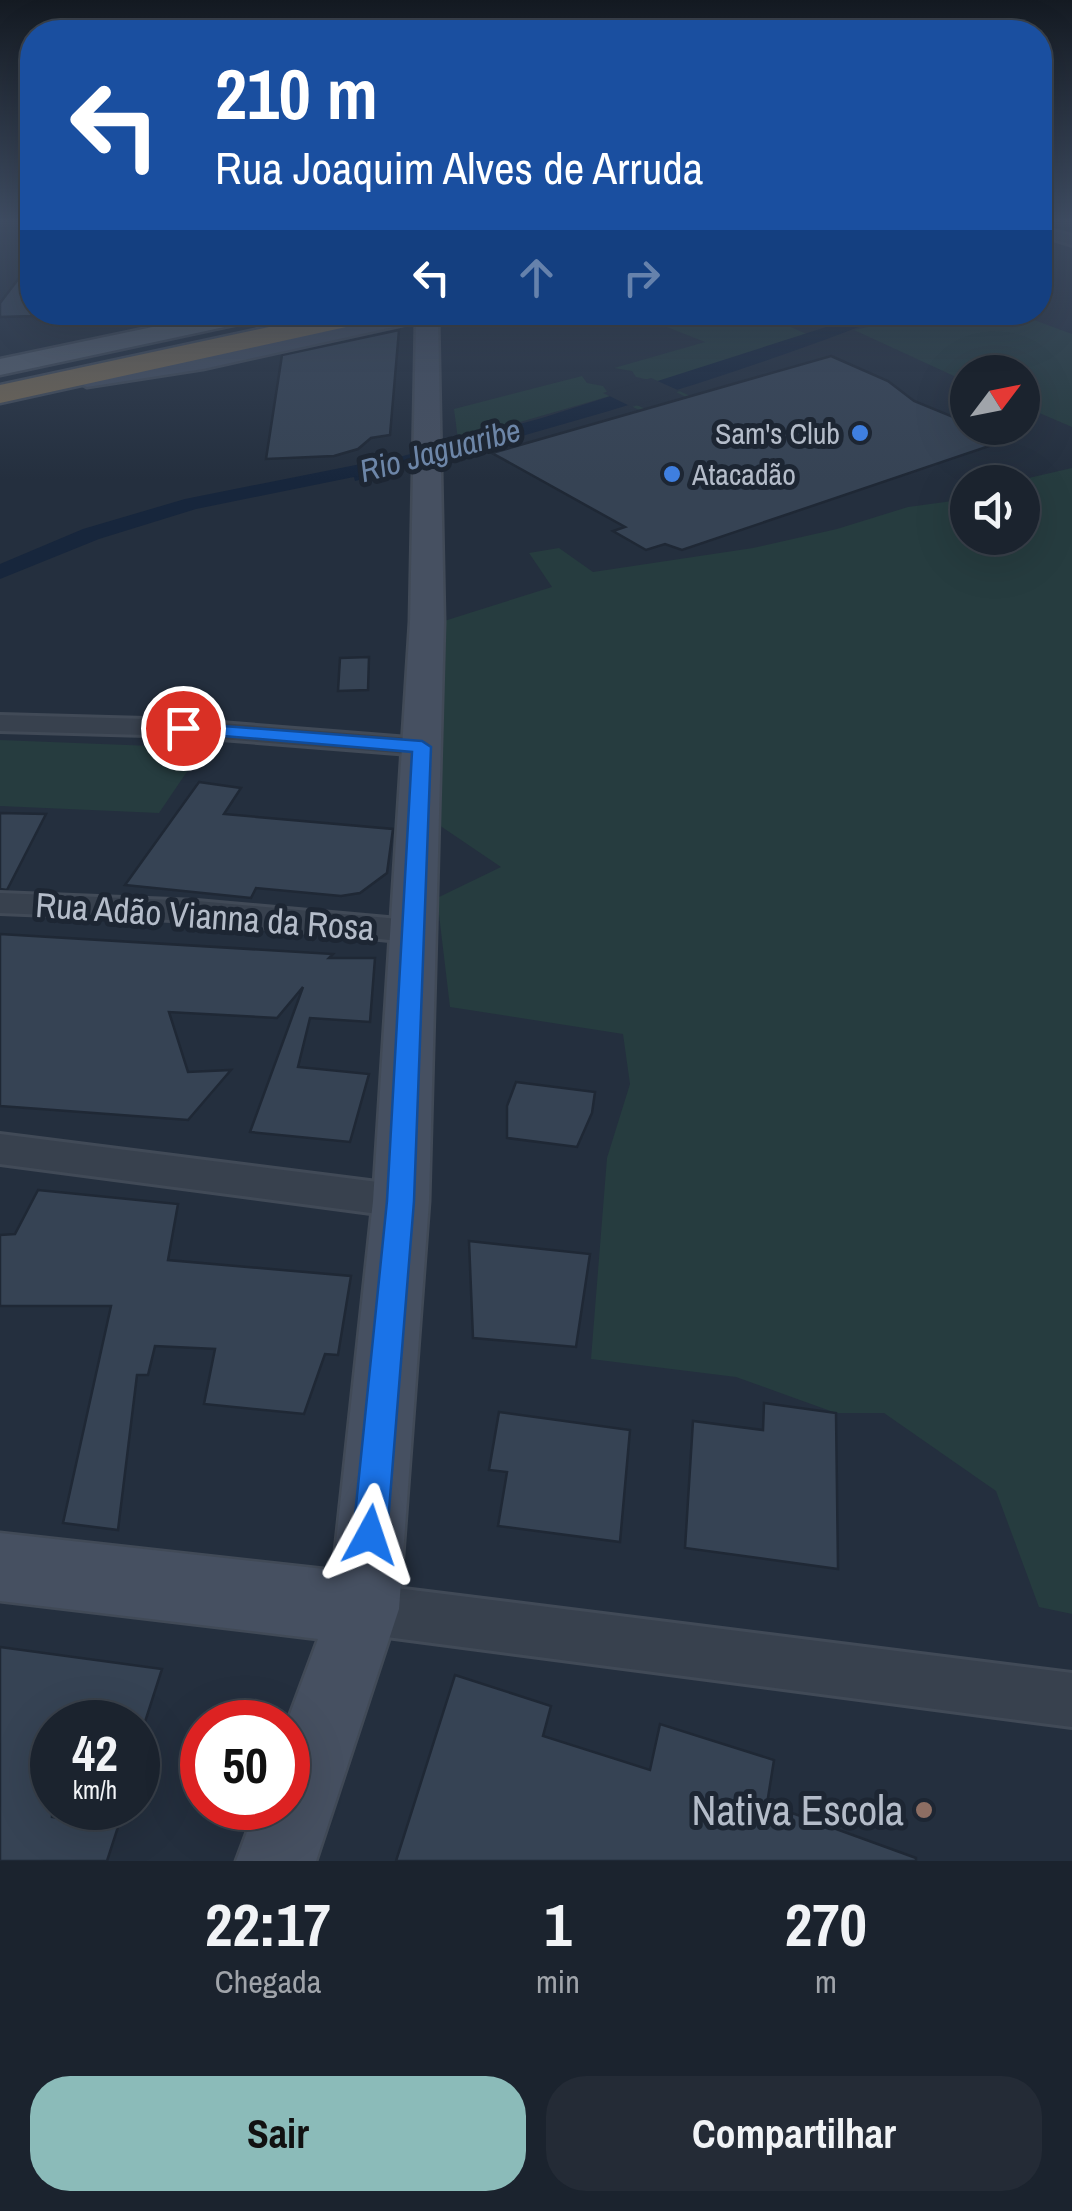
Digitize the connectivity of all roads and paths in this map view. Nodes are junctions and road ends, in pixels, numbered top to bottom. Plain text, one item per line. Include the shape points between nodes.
1 (201, 325) edge
2 (275, 325) edge
3 (310, 325) edge
4 (374, 325) edge
5 (430, 325) edge
6 (108, 345) joint
7 (10, 382) edge
8 (0, 724) edge
9 (422, 747) junction
10 (0, 903) edge
11 (410, 931) junction
12 (0, 1150) edge
13 (400, 1201) junction
14 (0, 1567) edge
15 (364, 1609) junction
16 (1072, 1700) edge
17 (276, 1861) edge

1 - 6 main road
2 - 7 highway
3 - 7 highway
4 - 7 main road via 203,362
5 - 9 main road
6 - 7 highway
8 - 9 street via 183,728
9 - 11 main road
10 - 11 street, Rua Adão Vianna da Rosa via 180,910
11 - 13 main road
12 - 13 street
13 - 15 main road
14 - 15 main road
15 - 16 street
15 - 17 main road

